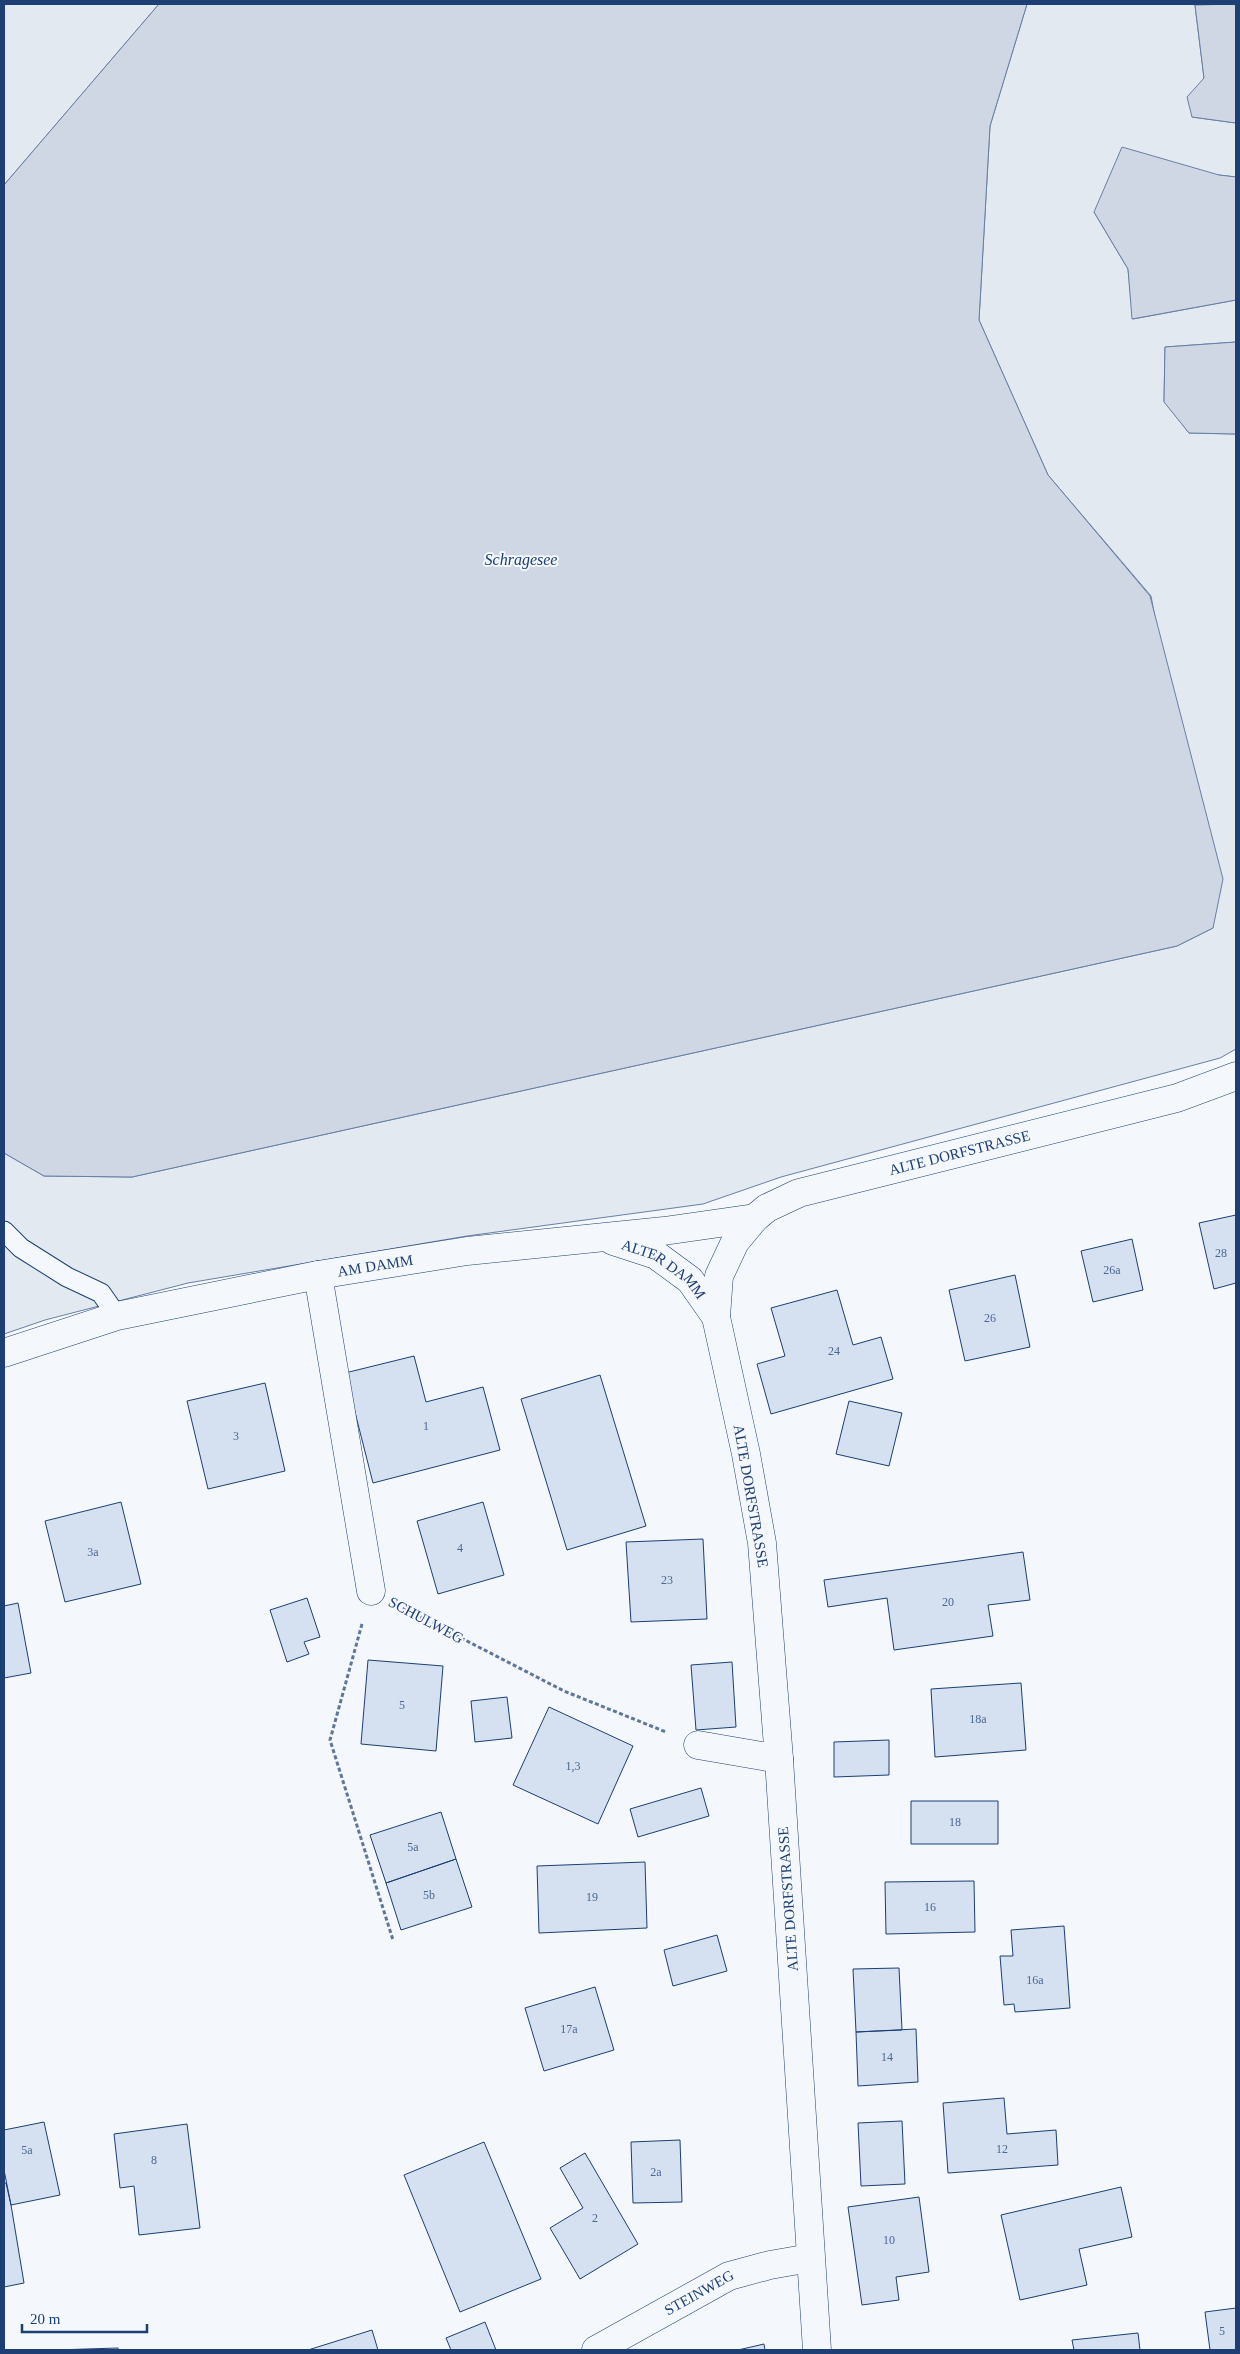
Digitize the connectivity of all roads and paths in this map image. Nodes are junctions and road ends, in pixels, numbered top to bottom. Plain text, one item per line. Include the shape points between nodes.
1 (1236, 1076) edge
2 (755, 1218) junction
3 (4, 1231) edge
4 (599, 1237) junction
5 (318, 1275) junction
6 (117, 1316) junction
7 (716, 1317) junction
8 (4, 1353) edge
9 (371, 1591) junction
10 (698, 1745) joint
11 (779, 1759) junction
12 (393, 1940) dead end
13 (810, 2258) junction
14 (596, 2350) edge
15 (817, 2350) edge

1 - 2 street, ALTE DORFSTRASSE via 1177,1098 800,1193 767,1208
2 - 4 street, AM DAMM
2 - 7 street, ALTE DORFSTRASSE via 735,1242 719,1276
3 - 6 lane via 21,1248 66,1277 101,1293
4 - 5 street, AM DAMM via 467,1251
4 - 7 street, ALTER DAMM via 656,1255 690,1280
5 - 6 street, AM DAMM
5 - 9 street, SCHULWEG
6 - 8 street, AM DAMM
7 - 11 street, ALTE DORFSTRASSE via 762,1543
9 - 10 path, SCHULWEG via 564,1691
9 - 12 path via 330,1740
10 - 11 street
11 - 13 street, ALTE DORFSTRASSE
13 - 14 street, STEINWEG via 730,2276
13 - 15 street, ALTE DORFSTRASSE

